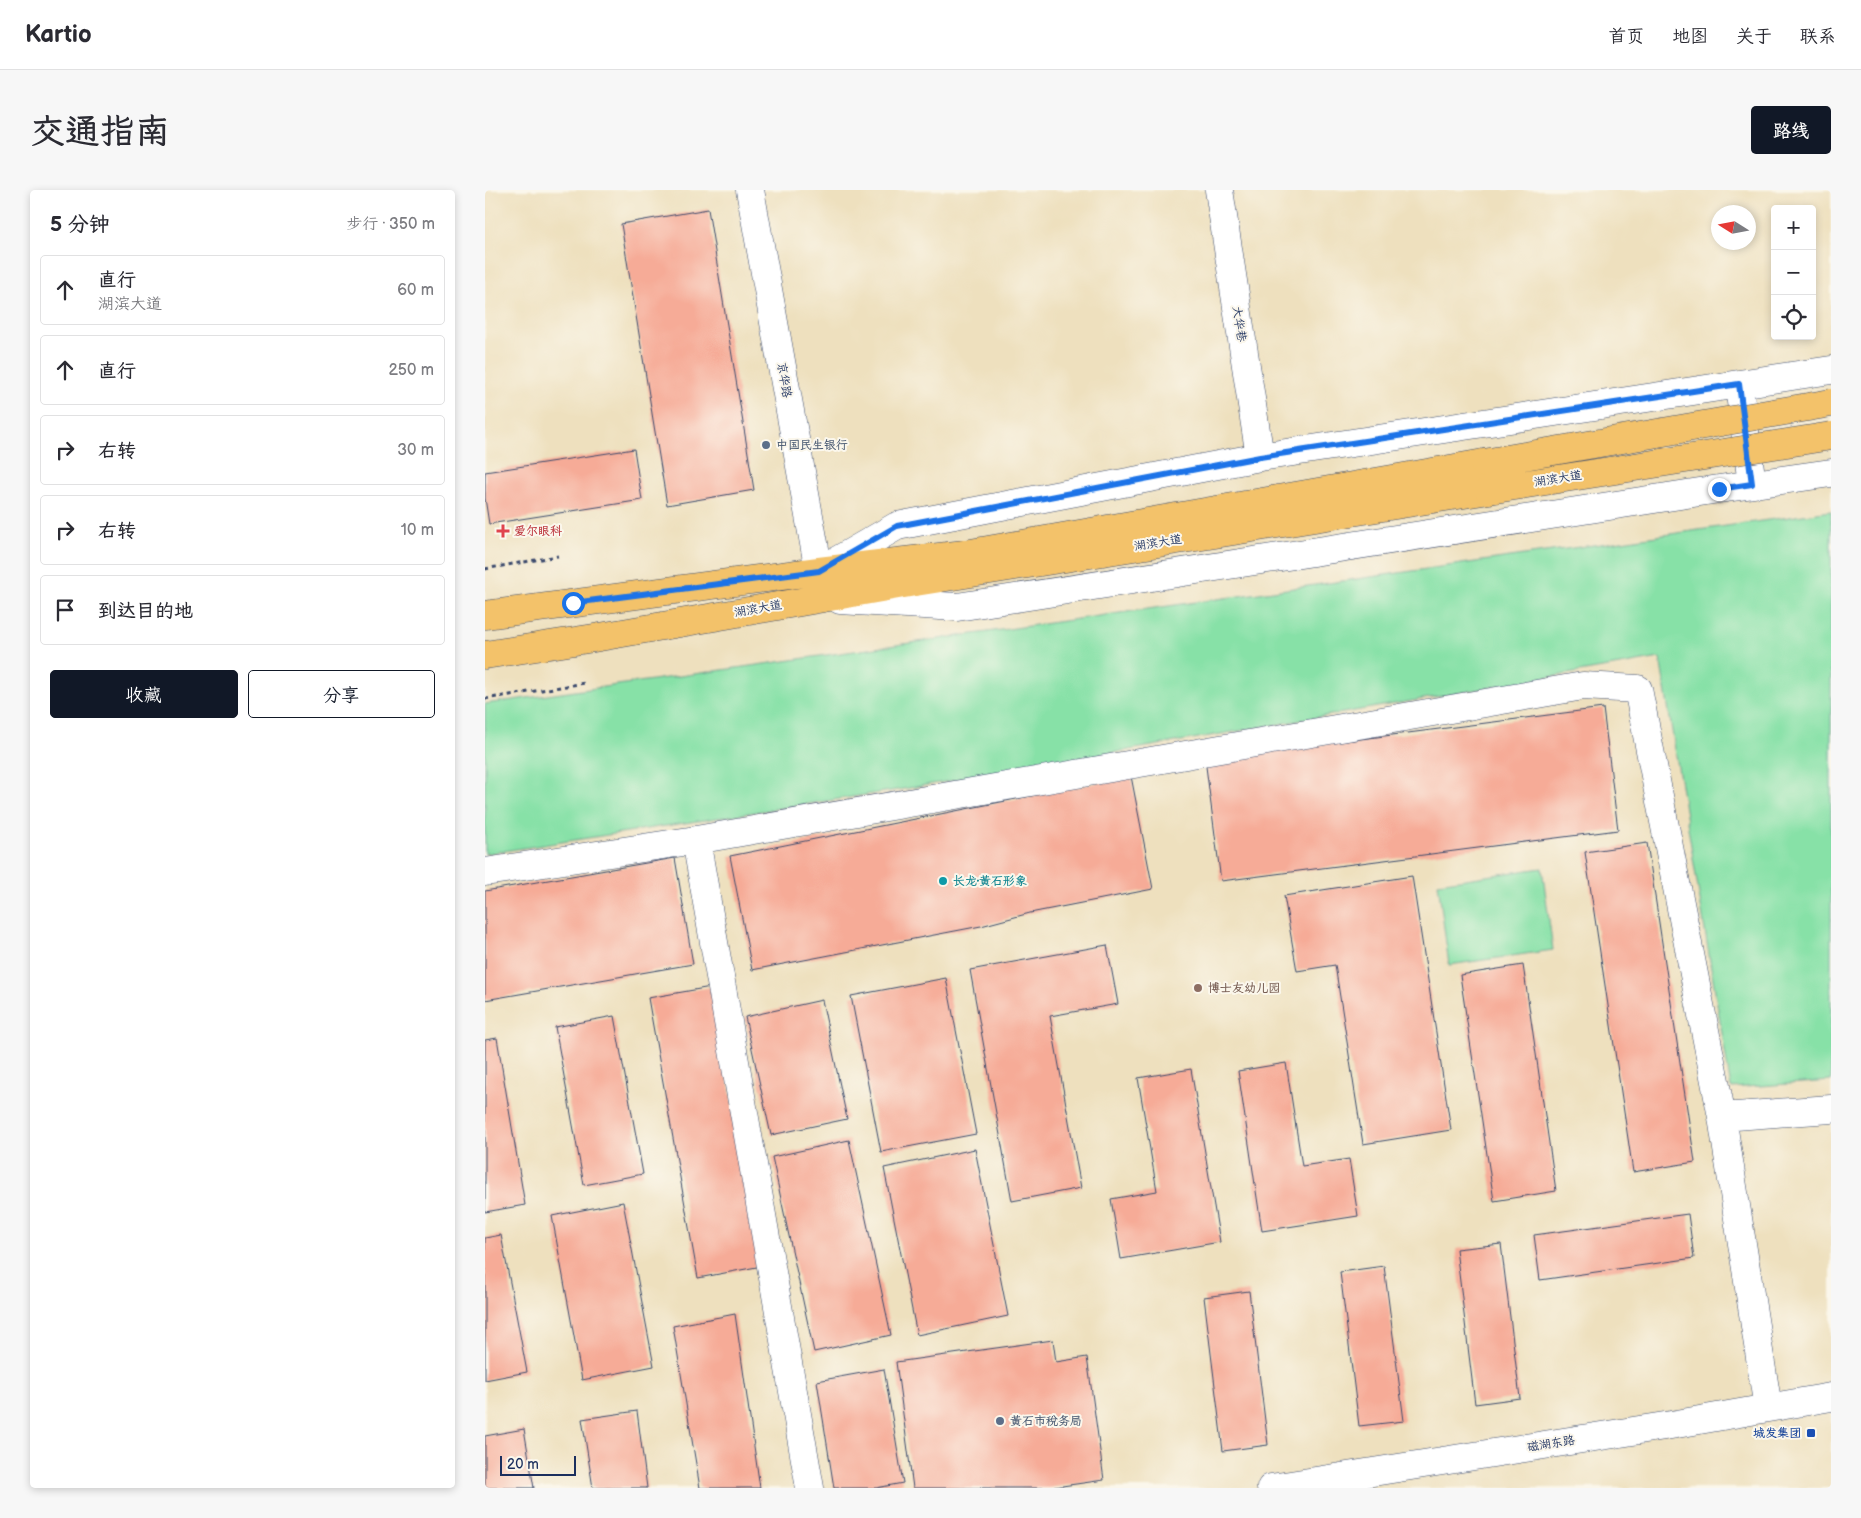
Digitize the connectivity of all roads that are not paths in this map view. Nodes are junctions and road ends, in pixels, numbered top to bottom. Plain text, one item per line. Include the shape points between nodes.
1 (750, 190) edge
2 (1219, 190) edge
3 (1831, 370) edge
4 (1739, 384) junction
5 (1831, 403) edge
6 (1831, 436) edge
7 (1260, 457) junction
8 (1831, 473) edge
9 (1752, 484) junction
10 (819, 571) junction
11 (819, 599) junction
12 (485, 615) edge
13 (485, 655) edge
14 (696, 840) junction
15 (485, 872) edge
16 (1831, 1109) edge
17 (1721, 1117) junction
18 (1831, 1397) edge
19 (1768, 1408) junction
20 (809, 1488) edge
21 (1271, 1488) edge

1 - 10 street, 京华路
2 - 7 street, 大华巷
3 - 4 street
4 - 7 street
4 - 9 street
5 - 10 main road, 湖滨大道, bridge via 965,554
6 - 11 main road, 湖滨大道, bridge
7 - 10 street via 897,526
8 - 9 street
9 - 11 street via 957,607
10 - 12 main road, 湖滨大道
11 - 13 main road, 湖滨大道
14 - 15 street
14 - 17 street via 1583,686 1638,689
14 - 20 street
16 - 17 street
17 - 19 street
18 - 19 street, 磁湖东路
19 - 21 street, 磁湖东路

